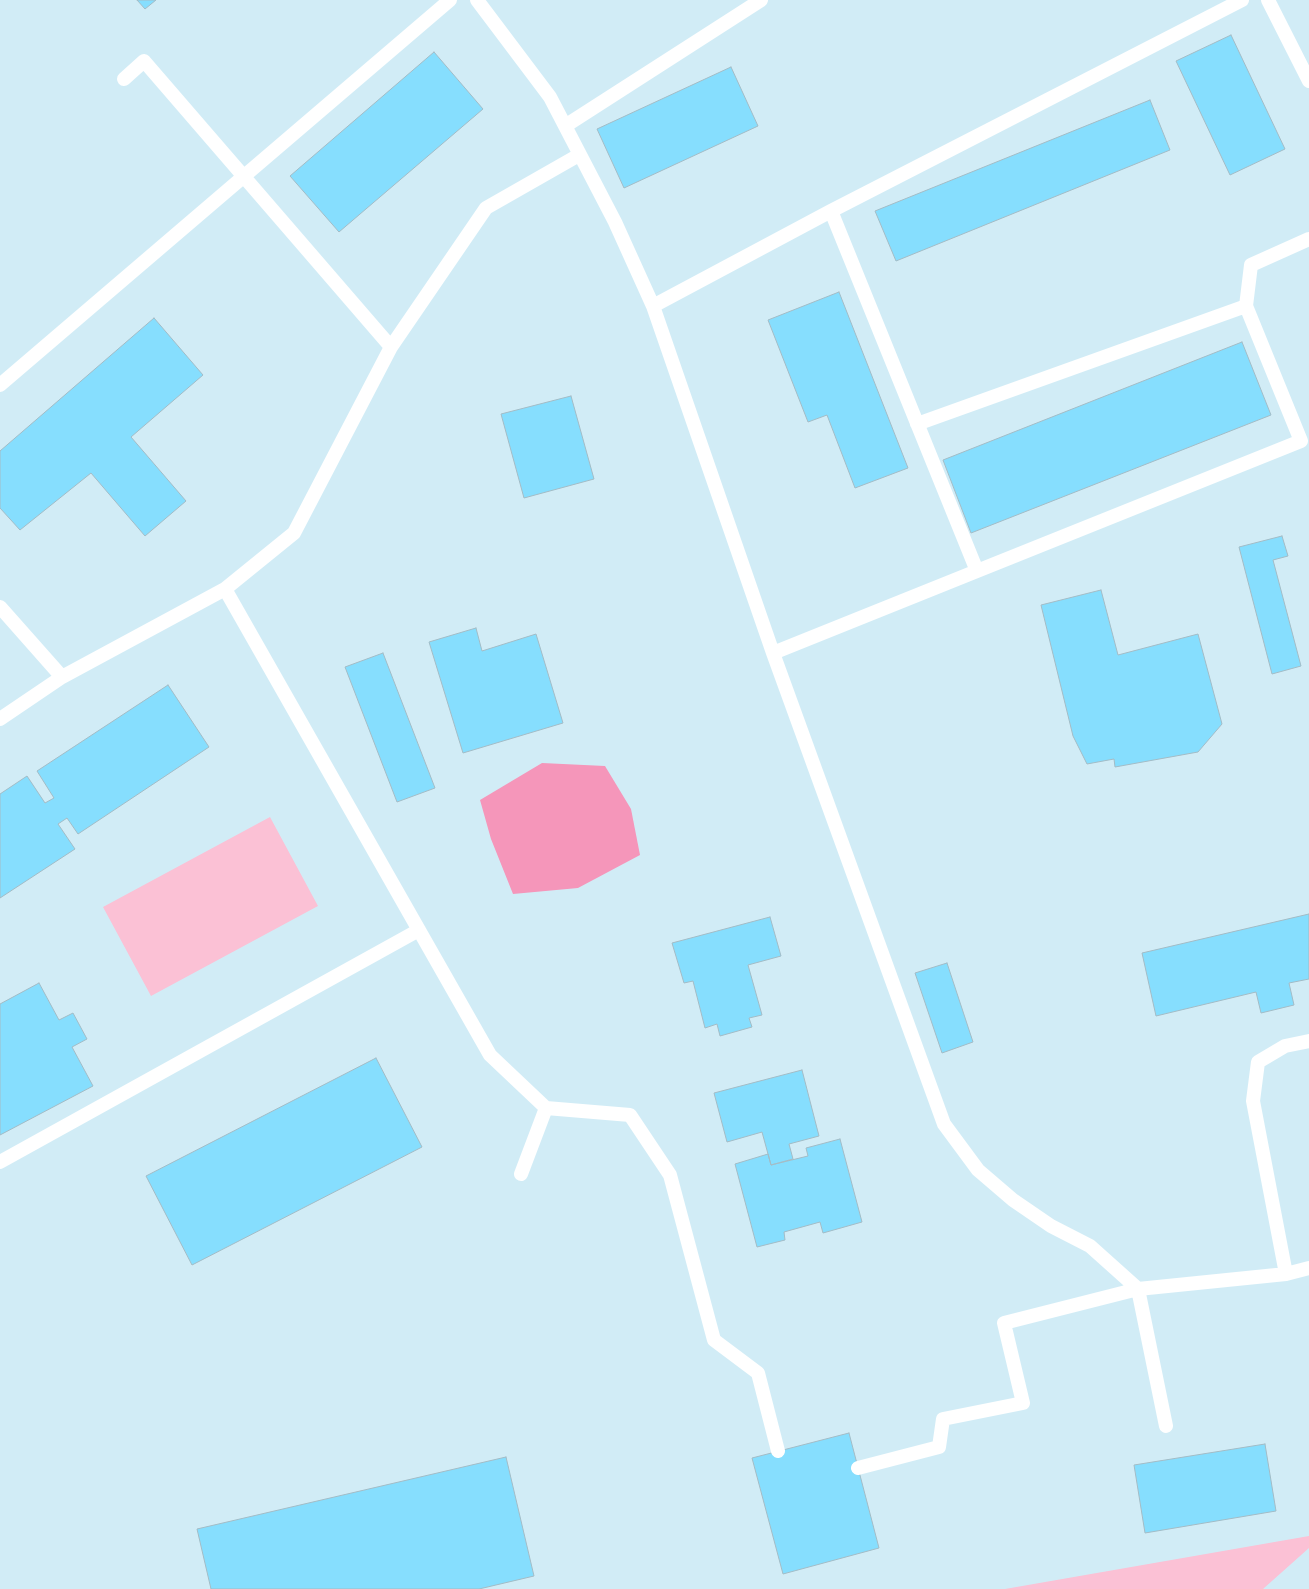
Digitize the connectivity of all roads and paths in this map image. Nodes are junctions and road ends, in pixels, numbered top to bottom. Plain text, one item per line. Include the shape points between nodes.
1 (450, 0) edge
2 (477, 0) edge
3 (761, 0) edge
4 (1242, 0) edge
5 (1268, 0) edge
6 (124, 79) dead end
7 (1309, 81) edge
8 (565, 126) junction
9 (579, 155) junction
10 (244, 176) junction
11 (831, 211) junction
12 (1309, 239) edge
13 (653, 306) junction
14 (1246, 306) junction
15 (391, 347) junction
16 (0, 384) edge
17 (917, 424) junction
18 (976, 572) junction
19 (225, 589) junction
20 (0, 607) edge
21 (773, 653) junction
22 (62, 677) junction
23 (0, 719) edge
24 (418, 930) junction
25 (1309, 1041) edge
26 (546, 1108) junction
27 (0, 1162) edge
28 (521, 1174) dead end
29 (1309, 1268) edge
30 (1286, 1274) junction
31 (1138, 1289) junction
32 (1166, 1426) dead end
33 (778, 1451) dead end
34 (858, 1468) dead end

1 - 10 lane
2 - 8 lane via 550,97
3 - 8 lane
4 - 11 lane
5 - 7 lane
6 - 10 lane via 144,62
8 - 9 lane
9 - 13 lane via 615,222
9 - 15 lane via 486,208
10 - 15 lane
10 - 16 lane
11 - 13 lane
11 - 17 lane
12 - 14 lane via 1250,265
13 - 21 lane
14 - 17 lane
14 - 18 lane via 1301,441
15 - 19 lane via 294,533
17 - 18 lane
18 - 21 lane
19 - 22 lane
19 - 24 lane
20 - 22 lane
21 - 31 lane via 944,1124 978,1170 1013,1200 1051,1226 1090,1246
22 - 23 lane
24 - 26 lane via 490,1055
24 - 27 lane
25 - 30 lane via 1285,1046 1258,1062 1253,1100
26 - 28 lane
26 - 33 lane via 630,1116 670,1175 714,1340 758,1372
29 - 30 lane
30 - 31 lane
31 - 32 lane
31 - 34 lane via 1004,1323 1023,1404 943,1419 939,1447

